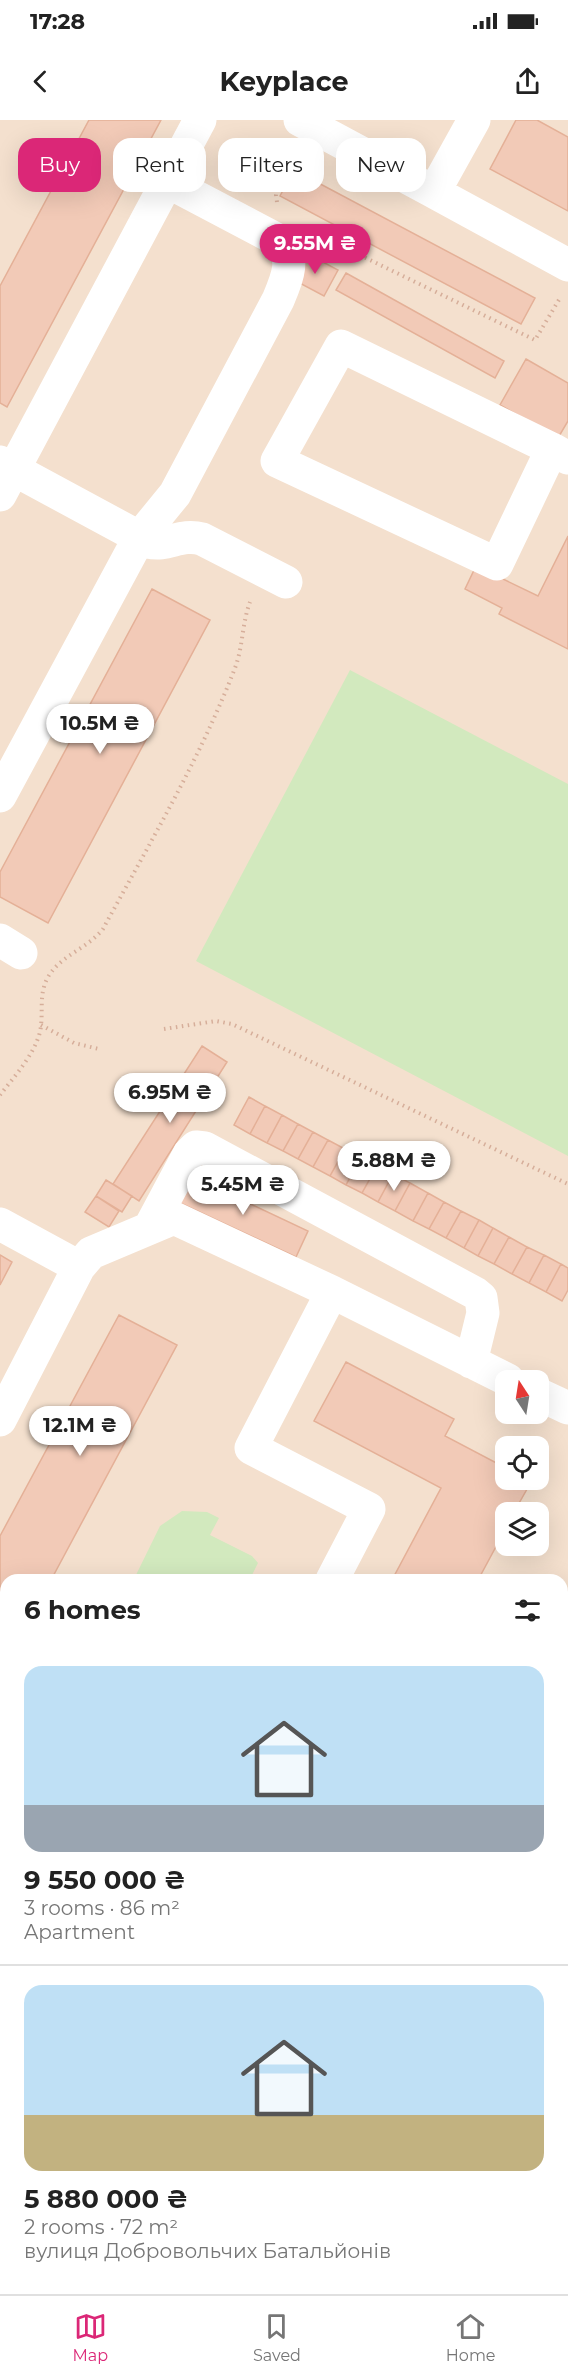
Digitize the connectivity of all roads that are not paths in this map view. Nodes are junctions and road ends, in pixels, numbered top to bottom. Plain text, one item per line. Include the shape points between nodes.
1 (200, 120) edge
2 (300, 120) edge
3 (474, 120) edge
4 (195, 138) edge
5 (178, 192) edge
6 (186, 192) edge
7 (434, 192) junction
8 (565, 279) edge
9 (560, 454) edge
10 (5, 476) edge
11 (139, 538) junction
12 (275, 576) road end
13 (0, 796) edge
14 (0, 1224) edge
15 (150, 1227) junction
16 (79, 1267) junction
17 (332, 1292) junction
18 (471, 1362) junction
19 (495, 1374) edge
20 (549, 1399) edge
21 (568, 1408) edge
22 (0, 1420) edge
23 (335, 1574) edge

1 - 4 street
2 - 7 street
3 - 7 street
5 - 10 street
6 - 11 street via 272,236 289,255 288,273 278,300 176,494
7 - 8 street
9 - 9 street via 341,346 277,461 497,564
10 - 11 street
11 - 12 street via 158,544 190,535 202,538
11 - 13 street
14 - 16 street
15 - 16 street via 91,1253
15 - 17 street via 174,1218
15 - 18 street via 189,1154 196,1147 205,1148 475,1293 481,1298 483,1313
16 - 22 street
17 - 18 street
17 - 23 street via 251,1448 369,1509
18 - 19 street
20 - 21 street

